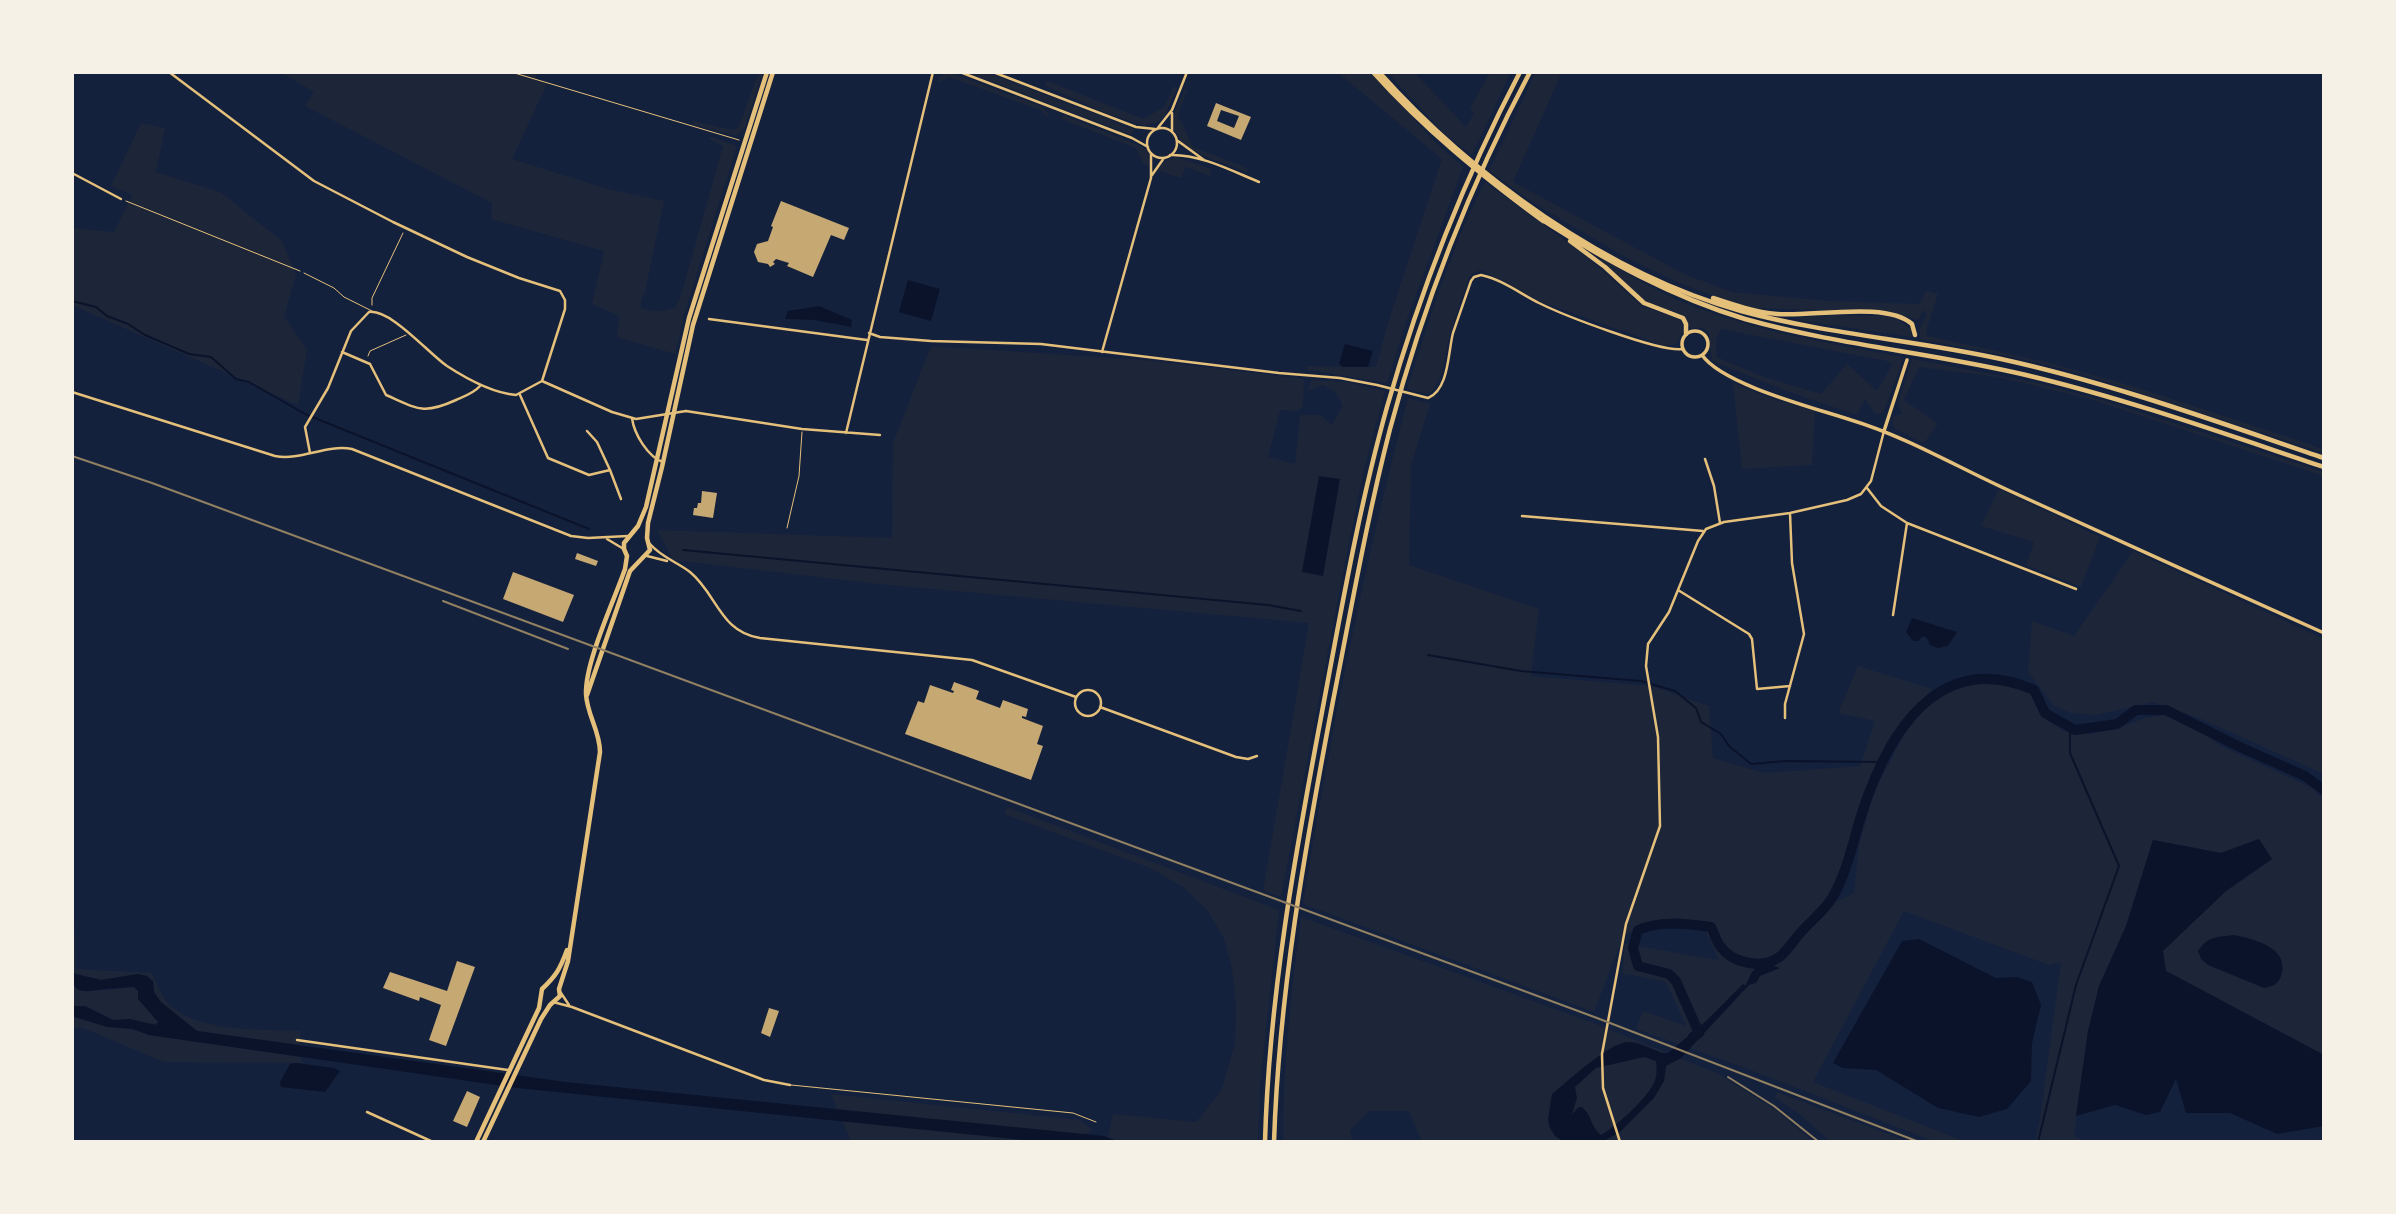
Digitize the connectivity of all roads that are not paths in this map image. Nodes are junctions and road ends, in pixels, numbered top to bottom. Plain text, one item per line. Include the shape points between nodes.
1 (169, 72) edge
2 (767, 72) edge
3 (773, 72) edge
4 (933, 72) edge
5 (960, 72) edge
6 (993, 72) edge
7 (1187, 72) edge
8 (1373, 72) edge
9 (1379, 72) edge
10 (1520, 72) edge
11 (1530, 72) edge
12 (1172, 110) junction
13 (1156, 129) junction
14 (1173, 133) junction
15 (1176, 139) junction
16 (1148, 147) junction
17 (1151, 153) junction
18 (1170, 155) junction
19 (1463, 157) junction
20 (1164, 158) junction
21 (1210, 163) junction
22 (72, 173) edge
23 (1151, 178) junction
24 (1259, 182) dead end
25 (1495, 183) junction
26 (121, 199) road end
27 (1541, 219) junction
28 (304, 273) road end
29 (1695, 295) junction
30 (372, 311) junction
31 (709, 319) dead end
32 (869, 333) junction
33 (1686, 334) junction
34 (1916, 335) dead end
35 (867, 340) junction
36 (1683, 349) junction
37 (342, 352) junction
38 (1102, 352) junction
39 (1702, 355) junction
40 (1907, 360) dead end
41 (679, 375) junction
42 (542, 382) junction
43 (481, 385) junction
44 (72, 392) edge
45 (520, 395) junction
46 (632, 418) junction
47 (802, 429) junction
48 (1884, 430) junction
49 (587, 431) dead end
50 (846, 433) junction
51 (880, 435) dead end
52 (310, 453) junction
53 (2324, 458) edge
54 (1705, 459) dead end
55 (660, 461) junction
56 (2324, 467) edge
57 (610, 470) junction
58 (1867, 488) junction
59 (621, 499) dead end
60 (1790, 513) junction
61 (1522, 516) dead end
62 (1720, 523) junction
63 (1908, 523) junction
64 (787, 528) dead end
65 (1703, 531) junction
66 (630, 535) junction
67 (593, 538) junction
68 (648, 541) junction
69 (624, 549) junction
70 (627, 556) junction
71 (646, 556) junction
72 (639, 560) junction
73 (677, 565) junction
74 (2076, 589) dead end
75 (1678, 590) junction
76 (1893, 615) dead end
77 (2324, 633) edge
78 (1790, 686) junction
79 (1076, 697) junction
80 (586, 699) junction
81 (1100, 707) junction
82 (1785, 718) dead end
83 (1258, 756) dead end
84 (568, 945) junction
85 (550, 984) junction
86 (559, 990) junction
87 (542, 998) junction
88 (553, 1002) junction
89 (572, 1007) junction
90 (297, 1040) dead end
91 (512, 1072) junction
92 (790, 1085) joint
93 (503, 1091) junction
94 (367, 1112) dead end
95 (1096, 1122) dead end
96 (433, 1142) edge
97 (476, 1142) edge
98 (483, 1142) edge
99 (1265, 1142) edge
100 (1274, 1142) edge
101 (1620, 1142) edge

1 - 42 street via 311,179 478,261 560,290 565,309
2 - 41 main road via 702,275
3 - 41 main road
4 - 32 street
5 - 16 street
6 - 13 street via 1136,127
7 - 12 street
8 - 19 main road
9 - 19 main road
10 - 99 main road via 1445,234 1384,417 1354,548 1290,886 1270,1049
11 - 100 main road via 1449,246 1396,407 1364,543 1292,928 1278,1052
12 - 13 street
12 - 14 street
13 - 14 street
13 - 16 street via 1147,139
14 - 15 street
15 - 18 street via 1176,149
15 - 21 street
16 - 17 street
17 - 20 street
17 - 23 street
18 - 20 street
18 - 21 street
19 - 25 main road
20 - 23 street
21 - 24 street
22 - 26 street
23 - 38 street
25 - 27 main road
25 - 29 main road via 1631,266
27 - 33 main road via 1644,303 1683,318
27 - 56 main road via 1633,273 1738,316 1819,337 2063,384
28 - 30 lane
29 - 34 main road via 1776,314 1894,314 1909,321
29 - 53 main road via 1774,318 1968,352 2075,377
30 - 37 street via 351,331
30 - 43 street via 383,314 444,363
31 - 35 street
32 - 35 street
32 - 38 street
33 - 36 street
33 - 39 street via 1697,331 1705,335 1708,345
35 - 50 street
36 - 38 street via 1667,349 1609,330 1476,275 1452,337 1439,389 1431,397 1340,378
36 - 39 street via 1691,356
37 - 43 street via 370,364 386,395 427,410
37 - 52 street via 304,432
39 - 48 street via 1713,367 1746,383
40 - 48 street
41 - 55 main road
41 - 55 main road
42 - 45 street
42 - 46 street
43 - 45 street
44 - 52 street via 270,455 284,458
45 - 57 street via 548,458 589,475
46 - 47 street via 686,411
46 - 55 street via 635,431
47 - 50 street
47 - 64 lane via 799,476
48 - 58 street
48 - 77 street
49 - 57 street
50 - 51 street
52 - 67 street via 352,449 566,534
54 - 62 street
55 - 66 main road via 645,511
55 - 68 main road
57 - 59 street
58 - 60 street via 1847,500
58 - 63 street via 1881,506
60 - 62 street
60 - 78 street via 1804,634
61 - 65 street
62 - 65 street
63 - 74 street
63 - 76 street
65 - 75 street
66 - 67 street
66 - 68 main road via 639,534
66 - 69 main road
67 - 69 street via 612,540
68 - 71 main road
68 - 73 street
69 - 70 main road
70 - 72 main road
70 - 80 main road via 589,669
71 - 72 main road
71 - 73 street
72 - 80 main road via 630,571
73 - 79 street via 694,576 733,627 748,635 972,660
75 - 78 street via 1749,634 1757,689
75 - 101 street via 1646,656 1660,769 1660,831 1626,924 1602,1054 1603,1088
78 - 82 street
79 - 81 street via 1091,690 1099,696
79 - 81 street via 1075,708 1083,715 1093,715
80 - 84 main road via 600,748
81 - 83 street via 1236,757
84 - 85 main road
84 - 86 main road
85 - 86 main road
85 - 87 main road via 543,988
86 - 88 main road via 559,998
86 - 89 street
87 - 88 main road
87 - 91 main road
88 - 89 street
88 - 91 main road
89 - 92 street via 764,1080
90 - 91 street
91 - 93 main road
92 - 95 lane via 1073,1113
93 - 97 main road
93 - 98 main road
94 - 96 street

